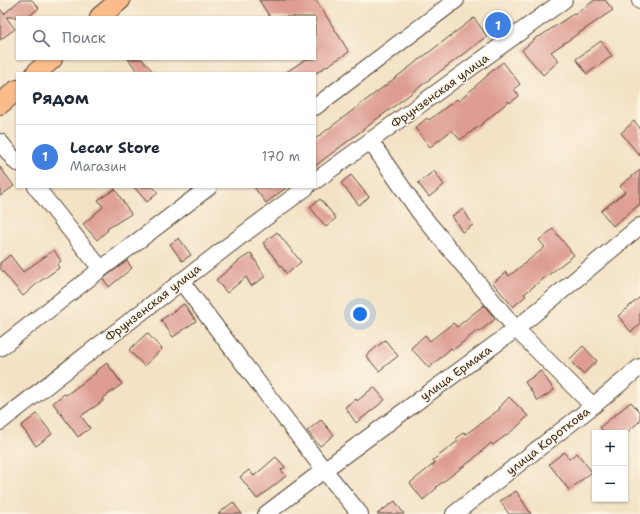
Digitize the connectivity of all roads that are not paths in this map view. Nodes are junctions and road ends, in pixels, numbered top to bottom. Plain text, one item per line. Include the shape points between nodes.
1 (120, 0) edge
2 (456, 0) edge
3 (564, 0) edge
4 (101, 16) edge
5 (51, 60) edge
6 (37, 72) edge
7 (16, 91) edge
8 (0, 104) edge
9 (316, 106) edge
10 (370, 141) junction
11 (0, 142) edge
12 (16, 162) edge
13 (316, 180) edge
14 (37, 188) edge
15 (208, 188) edge
16 (306, 188) edge
17 (640, 226) edge
18 (101, 269) junction
19 (181, 281) junction
20 (516, 329) junction
21 (0, 348) edge
22 (640, 367) edge
23 (593, 406) junction
24 (0, 422) edge
25 (324, 470) junction
26 (266, 514) edge
27 (360, 514) edge
28 (454, 514) edge

1 - 4 main road
2 - 9 street
3 - 10 street, Фрунзенская улица
5 - 6 main road
7 - 8 main road
10 - 13 street, Фрунзенская улица
10 - 20 street via 420,212
11 - 12 street
14 - 18 street
15 - 18 street
16 - 19 street, Фрунзенская улица
17 - 20 street, улица Ермака
18 - 21 street
19 - 24 street, Фрунзенская улица
19 - 25 street
20 - 23 street
20 - 25 street, улица Ермака
22 - 23 street, улица Короткова
23 - 28 street, улица Короткова
25 - 26 street, улица Ермака
25 - 27 street

